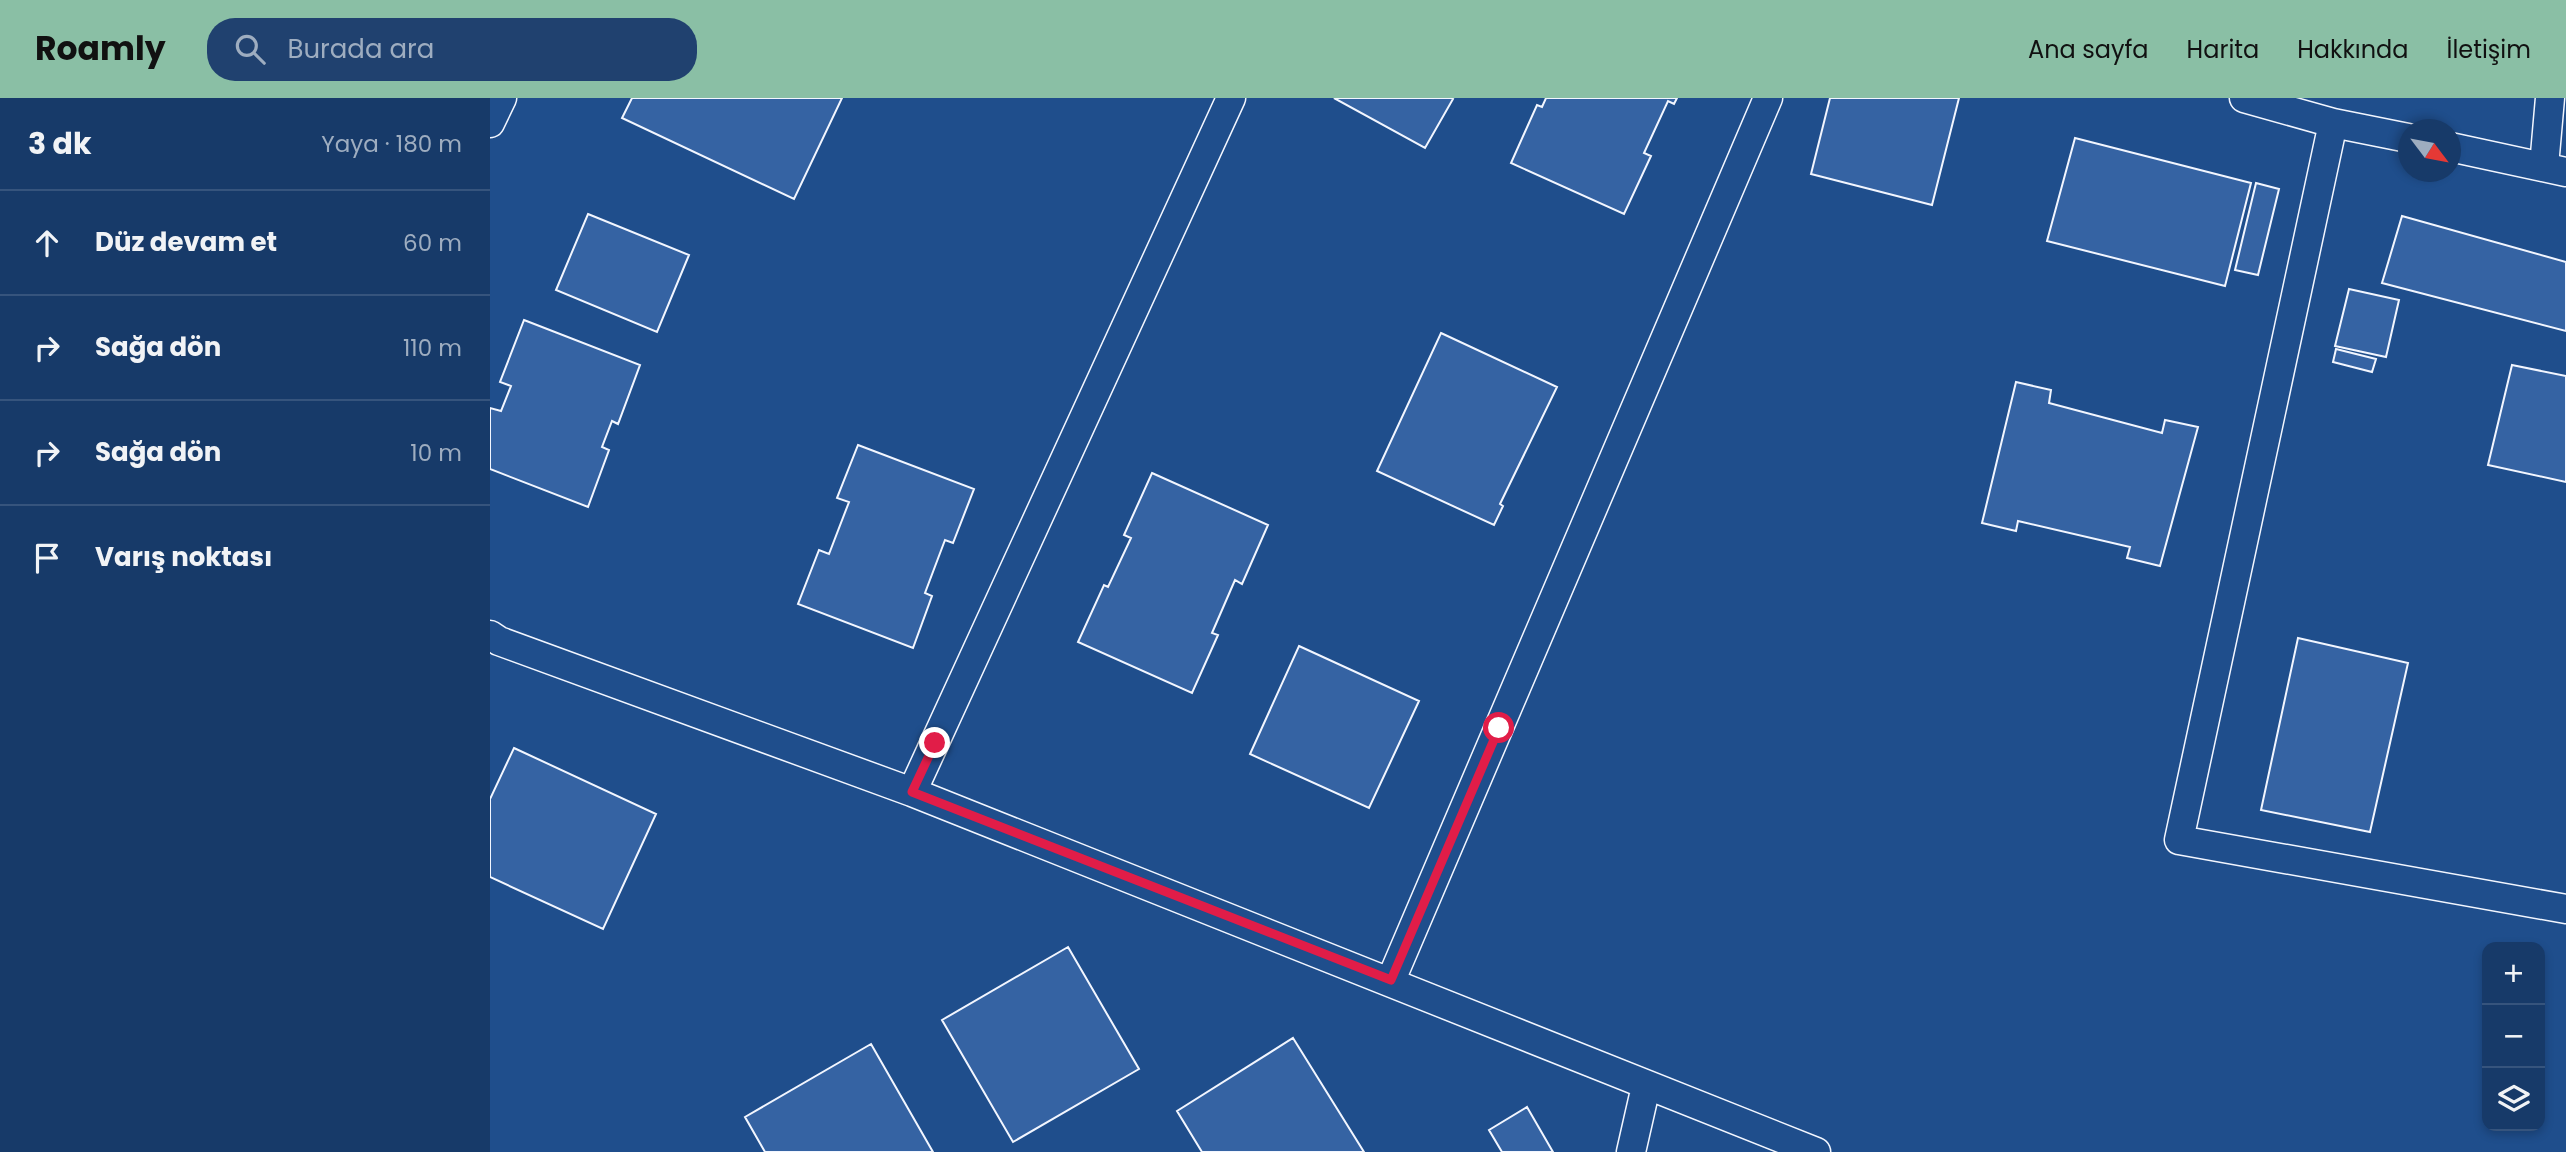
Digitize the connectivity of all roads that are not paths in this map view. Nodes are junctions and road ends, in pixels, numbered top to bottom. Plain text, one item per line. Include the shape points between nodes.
1 (502, 98) edge
2 (1231, 98) edge
3 (1768, 98) edge
4 (2244, 98) edge
5 (2550, 98) edge
6 (490, 122) edge
7 (2333, 123) junction
8 (2398, 136) edge
9 (2461, 149) edge
10 (2555, 169) edge
11 (493, 639) edge
12 (912, 792) junction
13 (2566, 909) edge
14 (1391, 980) junction
15 (1646, 1086) junction
16 (1631, 1152) edge
17 (1816, 1152) edge

1 - 6 street
2 - 12 street
3 - 14 street
4 - 7 street
5 - 10 street
7 - 8 street
7 - 13 street via 2179,839
9 - 10 street
11 - 12 street
12 - 14 street
14 - 15 street
15 - 16 street
15 - 17 street

